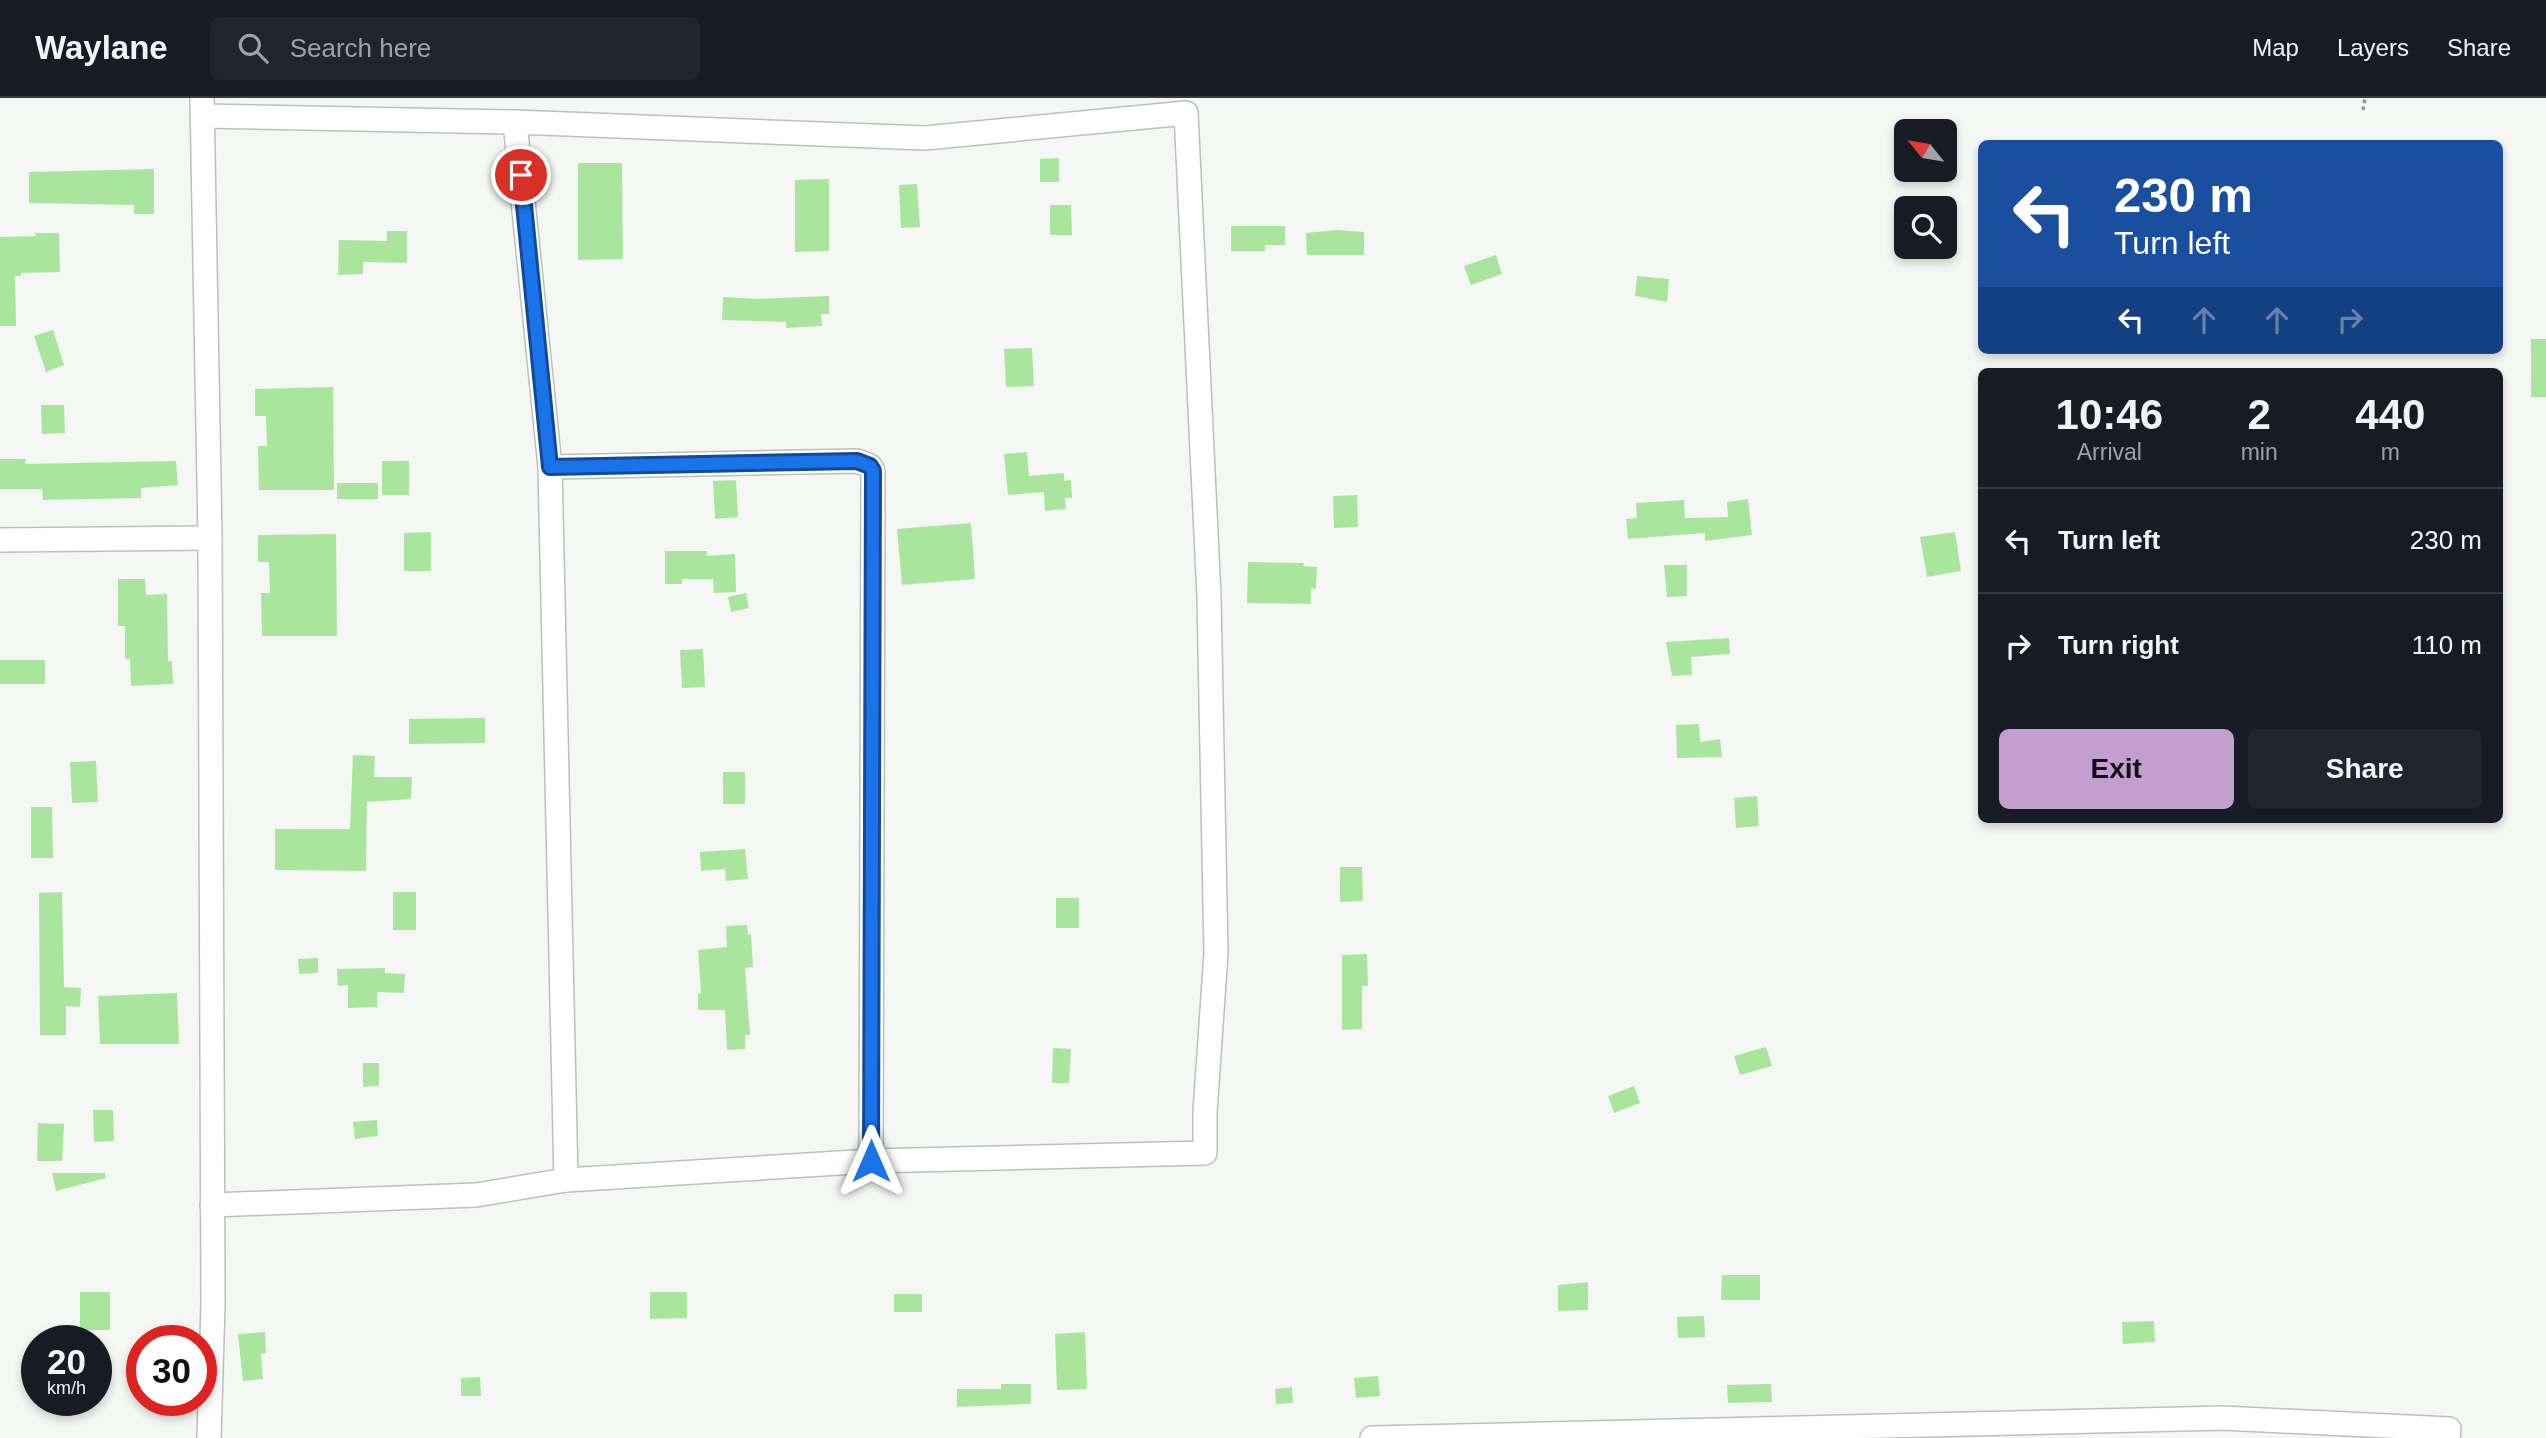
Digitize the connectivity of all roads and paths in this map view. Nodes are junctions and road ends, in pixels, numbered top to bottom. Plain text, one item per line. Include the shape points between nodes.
1 (2365, 98) edge
2 (202, 107) edge
3 (2363, 110) dead end
4 (515, 122) junction
5 (550, 467) junction
6 (210, 538) junction
7 (0, 540) edge
8 (871, 1161) junction
9 (566, 1180) junction
10 (212, 1205) junction
11 (2219, 1428) edge
12 (209, 1438) edge
13 (1371, 1438) edge
14 (2448, 1438) edge

1 - 3 path
2 - 4 street
2 - 6 street
4 - 5 street
4 - 8 street via 925,138 1186,113 1209,597 1216,953 1205,1153
5 - 8 street via 857,461 873,471
5 - 9 street
6 - 7 street
6 - 10 street
8 - 9 street
9 - 10 street via 477,1195
10 - 12 street
11 - 13 street
11 - 14 street via 2449,1429

